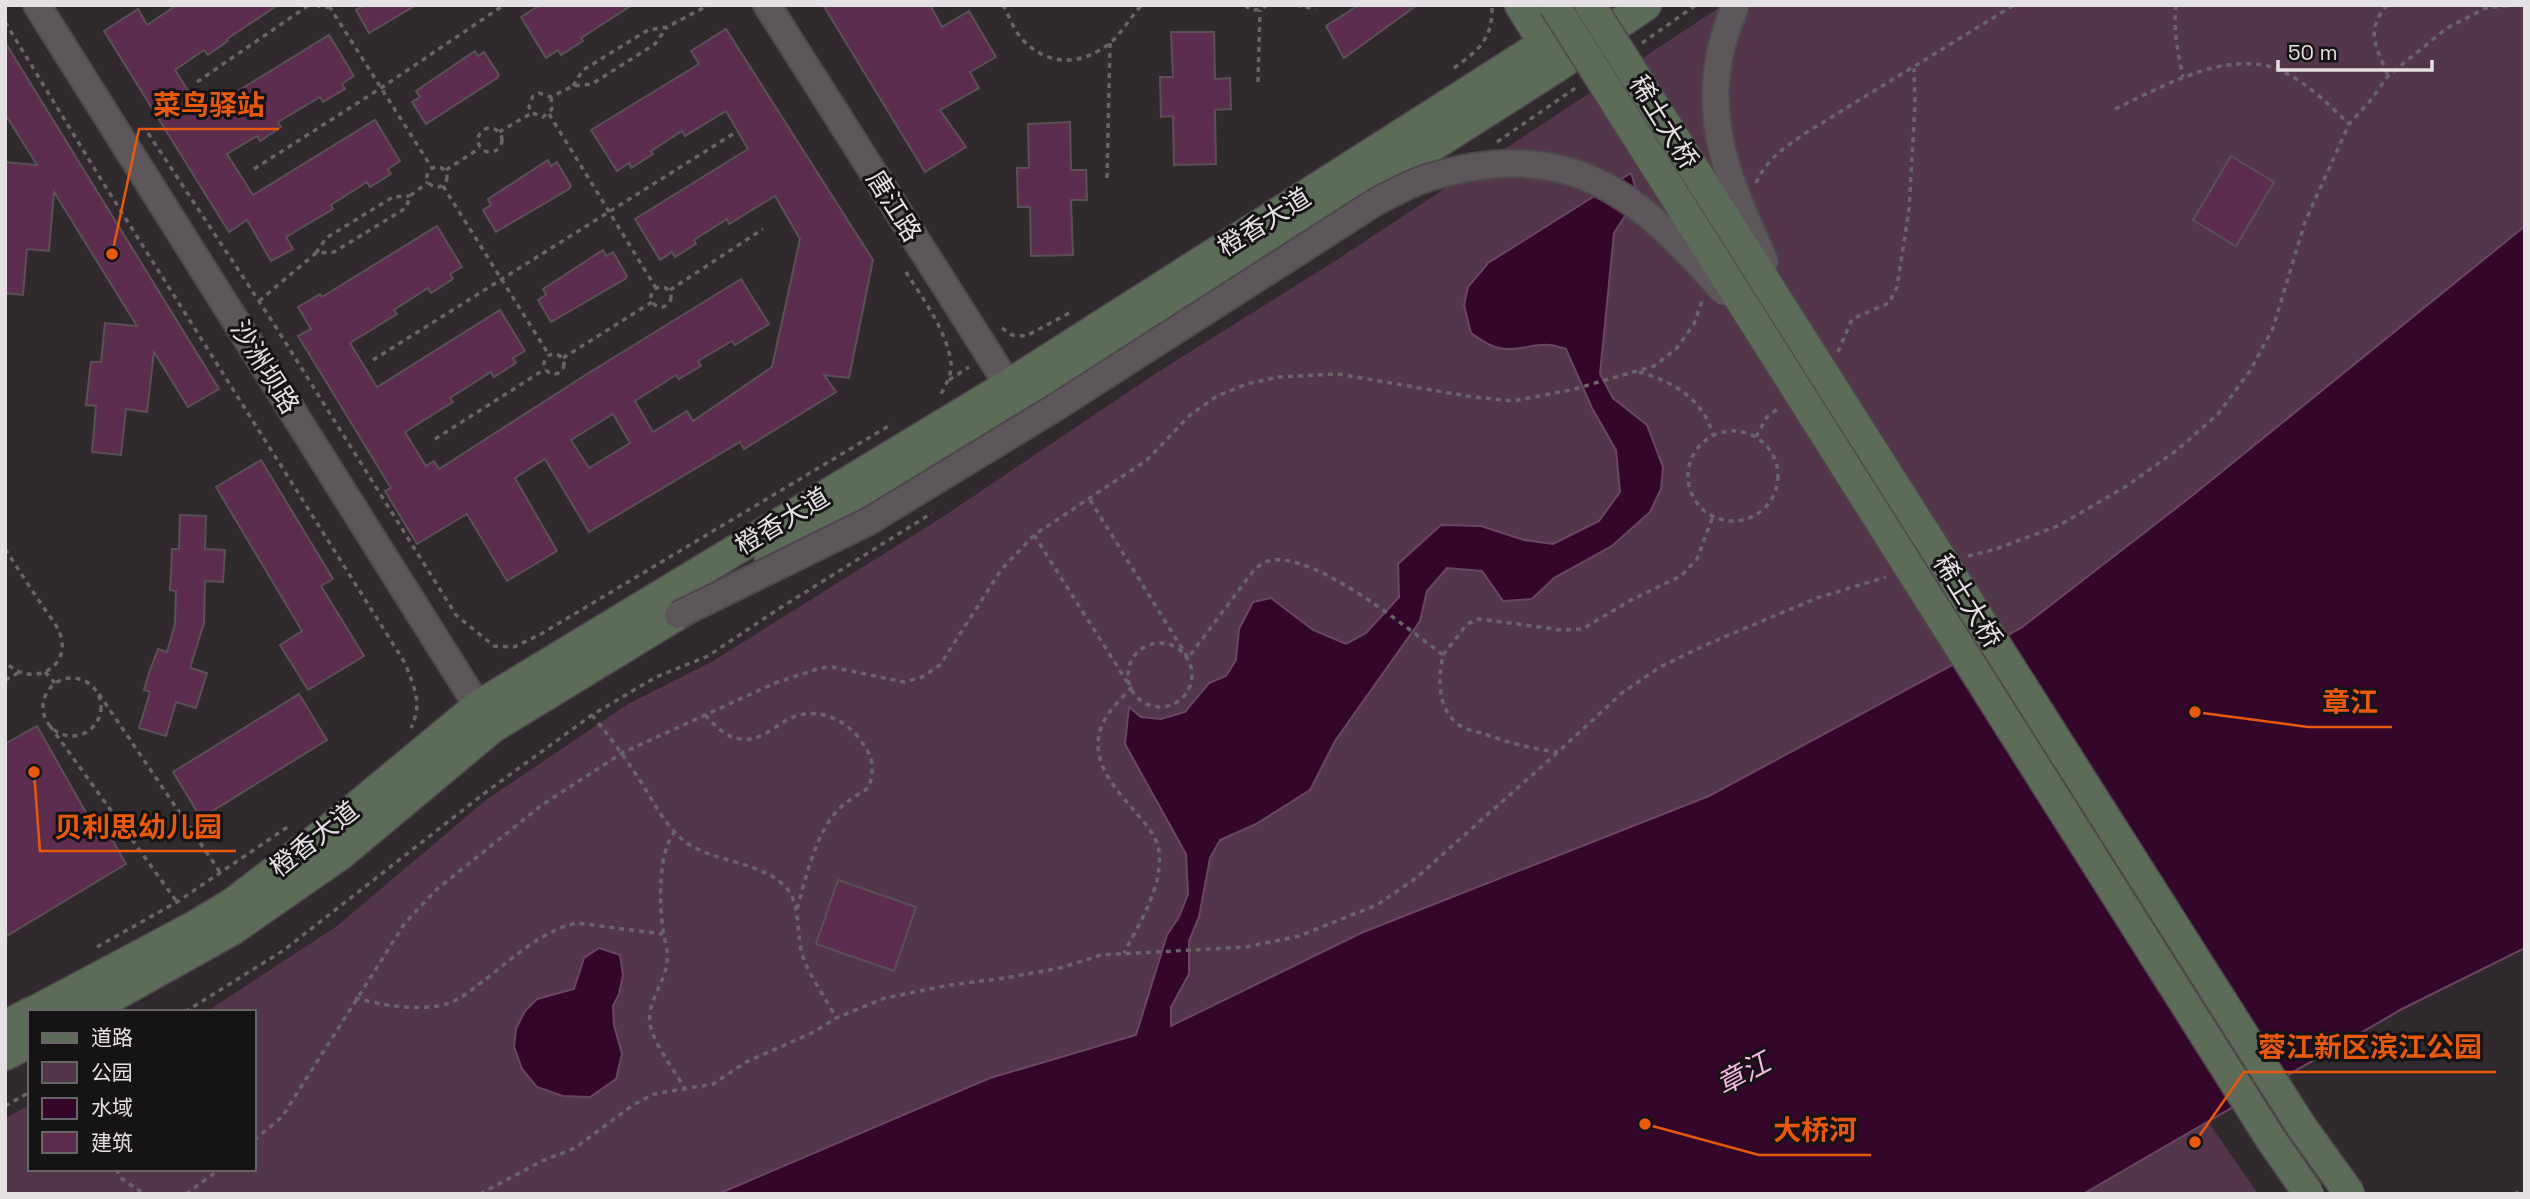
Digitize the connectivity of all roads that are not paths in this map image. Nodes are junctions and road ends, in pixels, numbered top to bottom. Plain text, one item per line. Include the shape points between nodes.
1 (37, 5) edge
2 (766, 5) edge
3 (1520, 5) edge
4 (1554, 5) edge
5 (1590, 5) edge
6 (1736, 5) edge
7 (1620, 9) edge
8 (1551, 55) junction
9 (1792, 324) junction
10 (1765, 339) junction
11 (1015, 396) junction
12 (678, 615) junction
13 (485, 717) junction
14 (34, 1010) edge
15 (89, 1010) edge
16 (28, 1014) edge
17 (5, 1026) edge
18 (28, 1043) edge
19 (5, 1055) edge
20 (2309, 1194) edge
21 (2350, 1194) edge

1 - 13 street, 沙洲坝路
2 - 11 street, 唐江路
3 - 8 main road
4 - 10 main road, 稀土大桥, bridge
5 - 9 main road, 稀土大桥, bridge
6 - 9 street, bridge via 1718,58 1714,117 1736,198
7 - 8 main road, 橙香大道
8 - 11 main road, 橙香大道
9 - 21 main road, 稀土大桥, bridge via 2301,1126
10 - 12 street, bridge via 1653,218 1581,174 1551,165 1519,163 1429,177 1377,201 869,521
10 - 20 main road, 稀土大桥, bridge
11 - 12 main road, 橙香大道
11 - 13 main road, 橙香大道
12 - 13 main road, 橙香大道
13 - 14 main road, 橙香大道 via 233,903 185,915
13 - 15 main road, 橙香大道 via 329,862 232,930
16 - 17 main road, 橙香大道
18 - 19 main road

